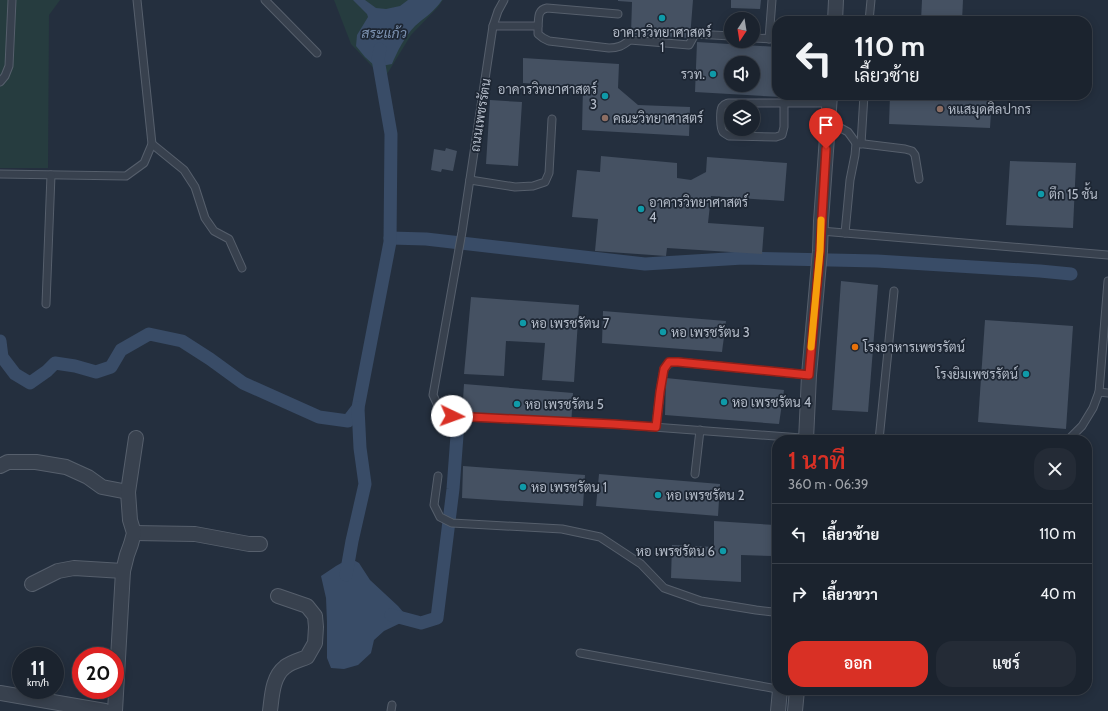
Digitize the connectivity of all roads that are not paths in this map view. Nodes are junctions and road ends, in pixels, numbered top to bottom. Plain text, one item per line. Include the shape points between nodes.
1 (12, 0) edge
2 (137, 0) edge
3 (265, 0) edge
4 (504, 0) edge
5 (772, 0) edge
6 (836, 0) edge
7 (871, 0) edge
8 (618, 14) dead end
9 (835, 16) edge
10 (869, 16) edge
11 (493, 26) junction
12 (538, 26) junction
13 (724, 36) edge
14 (760, 38) edge
15 (769, 39) joint
16 (317, 53) dead end
17 (0, 82) edge
18 (818, 100) edge
19 (829, 100) edge
20 (863, 100) edge
21 (784, 103) junction
22 (552, 119) dead end
23 (828, 121) junction
24 (152, 144) junction
25 (858, 144) junction
26 (0, 174) edge
27 (51, 175) junction
28 (919, 179) dead end
29 (470, 180) junction
30 (821, 231) junction
31 (845, 233) junction
32 (1108, 255) edge
33 (242, 268) dead end
34 (1108, 281) edge
35 (894, 291) dead end
36 (46, 304) dead end
37 (809, 375) junction
38 (1099, 392) junction
39 (1108, 393) edge
40 (656, 427) junction
41 (700, 430) junction
42 (806, 435) edge
43 (879, 435) edge
44 (1073, 435) edge
45 (772, 436) edge
46 (136, 438) dead end
47 (0, 466) edge
48 (695, 474) dead end
49 (438, 476) dead end
50 (128, 492) junction
51 (134, 533) junction
52 (260, 544) dead end
53 (123, 571) junction
54 (32, 584) dead end
55 (278, 596) dead end
56 (772, 612) edge
57 (580, 653) dead end
58 (772, 689) edge
59 (0, 693) edge
60 (780, 695) edge
61 (797, 695) edge
62 (105, 711) edge
63 (115, 711) edge
64 (270, 711) edge
65 (778, 711) edge
66 (795, 711) edge

1 - 17 lane via 9,66
2 - 24 lane
3 - 16 lane
4 - 11 lane, ถนนเพชรรัตน
5 - 15 lane
6 - 9 street
7 - 10 lane
8 - 12 lane via 547,8 539,13
11 - 12 lane
11 - 29 lane, ถนนเพชรรัตน
12 - 13 lane via 538,34 549,41 609,48 621,47 630,40 689,45 695,34
14 - 15 lane
18 - 21 lane
19 - 23 street
20 - 25 lane
21 - 21 lane via 725,104 721,110 722,129 729,136 782,135
22 - 29 lane via 549,173 545,182 515,187
23 - 25 lane via 848,132
23 - 30 street
24 - 27 lane via 144,163 126,176
24 - 33 lane via 184,170 195,187 205,218 214,231 230,239
25 - 28 lane via 912,151
25 - 31 lane via 850,180
26 - 27 lane
27 - 36 lane
29 - 40 lane, ถนนเพชรรัตน via 433,395 439,408 452,416
30 - 31 lane
30 - 37 street
31 - 32 lane
34 - 38 lane
35 - 43 lane
37 - 40 lane via 669,362 664,369
37 - 42 street
38 - 39 lane
38 - 44 lane via 1093,408
40 - 41 lane, ถนนเพชรรัตน
41 - 45 lane, ถนนเพชรรัตน
41 - 48 lane
46 - 50 street
47 - 50 street via 8,462 36,462 66,467 102,487
49 - 56 lane via 434,505 440,517 452,523 562,529 600,537 641,564 664,588 701,601
50 - 51 street via 130,520
51 - 52 street via 195,534
51 - 53 street
53 - 54 street via 74,568 58,571
53 - 63 street
55 - 64 street via 307,606 314,616 315,643 307,657 283,668 275,681
57 - 58 lane
59 - 62 street
60 - 65 street
61 - 66 street

